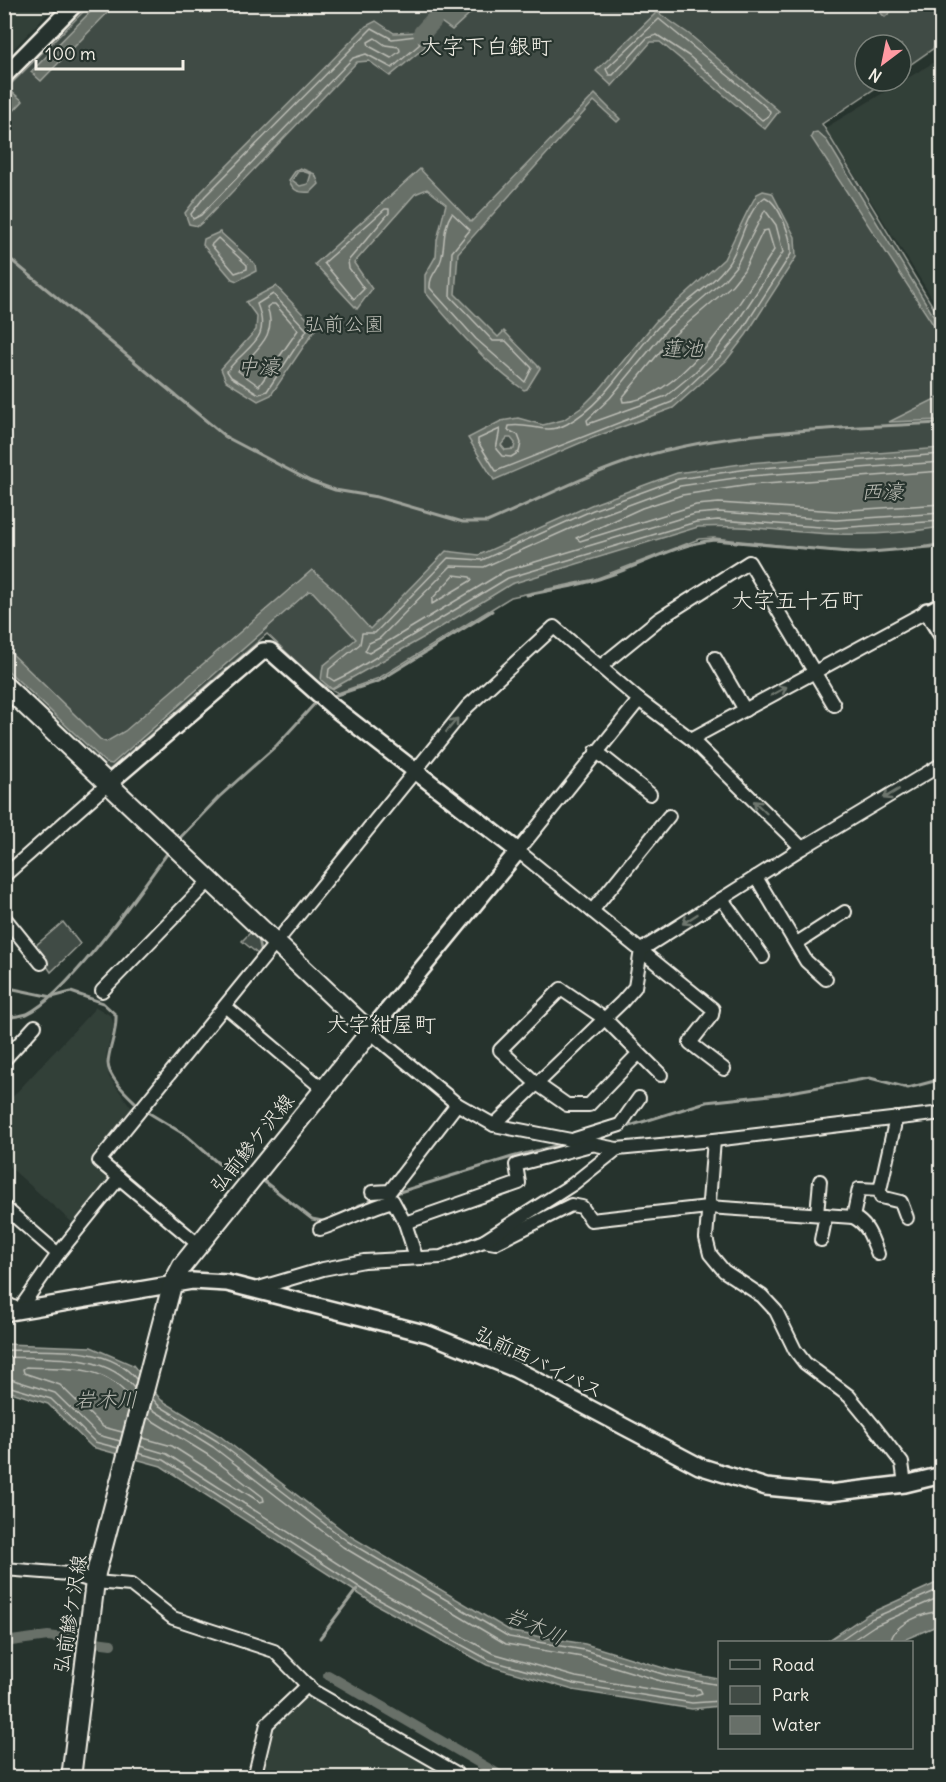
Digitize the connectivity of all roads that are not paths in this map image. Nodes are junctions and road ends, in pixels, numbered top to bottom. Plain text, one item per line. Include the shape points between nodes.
1 (75, 4) edge
2 (4, 76) edge
3 (942, 603) edge
4 (927, 611) junction
5 (942, 635) edge
6 (715, 658) dead end
7 (601, 666) junction
8 (815, 671) junction
9 (4, 685) edge
10 (639, 700) junction
11 (834, 705) dead end
12 (745, 710) junction
13 (691, 739) junction
14 (596, 752) junction
15 (942, 764) edge
16 (414, 770) junction
17 (109, 783) junction
18 (650, 794) dead end
19 (669, 816) dead end
20 (802, 848) junction
21 (518, 851) junction
22 (5, 874) edge
23 (756, 877) junction
24 (211, 879) junction
25 (722, 899) junction
26 (592, 911) junction
27 (844, 912) dead end
28 (4, 917) edge
29 (797, 942) junction
30 (278, 943) junction
31 (641, 950) junction
32 (763, 957) dead end
33 (41, 963) dead end
34 (826, 979) dead end
35 (102, 992) dead end
36 (226, 1007) junction
37 (605, 1019) junction
38 (35, 1026) dead end
39 (370, 1032) junction
40 (639, 1053) junction
41 (4, 1060) edge
42 (724, 1069) dead end
43 (661, 1075) dead end
44 (537, 1084) junction
45 (323, 1089) junction
46 (639, 1098) dead end
47 (457, 1104) junction
48 (942, 1113) edge
49 (896, 1118) junction
50 (494, 1125) junction
51 (574, 1139) junction
52 (714, 1140) junction
53 (595, 1144) junction
54 (617, 1149) junction
55 (118, 1178) junction
56 (820, 1181) dead end
57 (880, 1190) junction
58 (372, 1192) dead end
59 (4, 1207) edge
60 (708, 1207) junction
61 (821, 1215) junction
62 (853, 1217) junction
63 (907, 1218) dead end
64 (405, 1223) junction
65 (320, 1229) dead end
66 (821, 1240) dead end
67 (484, 1241) junction
68 (200, 1245) junction
69 (58, 1254) junction
70 (878, 1254) dead end
71 (416, 1257) junction
72 (172, 1285) junction
73 (249, 1291) junction
74 (4, 1302) edge
75 (12, 1311) edge
76 (942, 1475) edge
77 (905, 1484) junction
78 (4, 1569) edge
79 (96, 1578) junction
80 (308, 1685) junction
81 (70, 1778) edge
82 (254, 1778) edge
83 (458, 1778) edge

1 - 2 street
3 - 4 street
4 - 5 street
4 - 8 street
6 - 12 street
7 - 8 street via 659,619 749,562
7 - 10 street
16 -> 7 street via 467,707 554,627
8 - 11 street
12 -> 8 street
9 - 17 main road
10 - 13 street
10 - 14 street
12 - 13 street
20 -> 13 street
14 - 18 street
14 - 21 street
15 -> 20 street
16 - 17 street via 310,688 278,656 262,651
16 - 21 street
16 - 30 street
17 - 22 street
17 - 24 main road
19 - 26 street
20 - 23 street
21 - 26 street
21 - 39 street
23 - 25 street
23 - 29 street
24 - 30 main road
24 - 35 street
25 -> 31 street
25 - 32 street
26 - 31 street
27 - 29 street
28 - 33 street
29 - 34 street via 806,961
30 - 36 street
30 - 39 main road
31 - 37 street via 635,987
31 - 42 street via 713,1010 690,1043
36 - 45 street
36 - 55 street via 99,1161
37 - 40 street
37 - 44 street
37 - 44 street via 561,989 500,1050
38 - 41 street
39 - 45 main road, 弘前鰺ケ沢線
39 - 47 street
40 - 43 street
40 - 44 street via 589,1105 567,1105
44 - 50 street
45 - 68 main road, 弘前鰺ケ沢線
46 - 51 street via 620,1125
47 - 50 street
47 - 58 street via 390,1191
48 - 49 street
49 - 52 street
49 - 57 street
50 - 51 street
51 - 53 street
52 - 54 street
52 - 60 street
53 - 54 street
53 - 64 street via 516,1165 519,1183
54 - 67 street via 573,1185
55 - 68 street
55 - 69 street
56 - 61 street
57 - 62 street via 859,1189
57 - 63 street via 881,1197 900,1202
59 - 69 street
60 - 61 street
60 - 67 street via 591,1220 582,1207 571,1205 495,1243
60 - 77 street via 706,1238 710,1254 724,1271 762,1296 776,1311 805,1364 849,1396 902,1463
61 - 62 street
61 - 66 street
62 - 70 street via 870,1231
64 - 65 street via 393,1201
64 - 71 street
67 - 71 street via 441,1257
68 - 72 main road, 弘前鰺ケ沢線
69 - 75 street
71 - 73 street via 323,1269
72 - 73 street, 弘前西バイパス via 192,1281 227,1283
72 - 75 street, 弘前西バイパス
72 - 79 main road, 弘前鰺ケ沢線
73 - 77 street, 弘前西バイパス via 428,1334 515,1369 699,1466 766,1487 829,1493
74 - 75 street
76 - 77 street, 弘前西バイパス
78 - 79 street
79 - 80 street via 131,1585 173,1618 274,1651
79 - 81 main road, 弘前鰺ケ沢線
80 - 82 street via 267,1724
80 - 83 street via 456,1773

